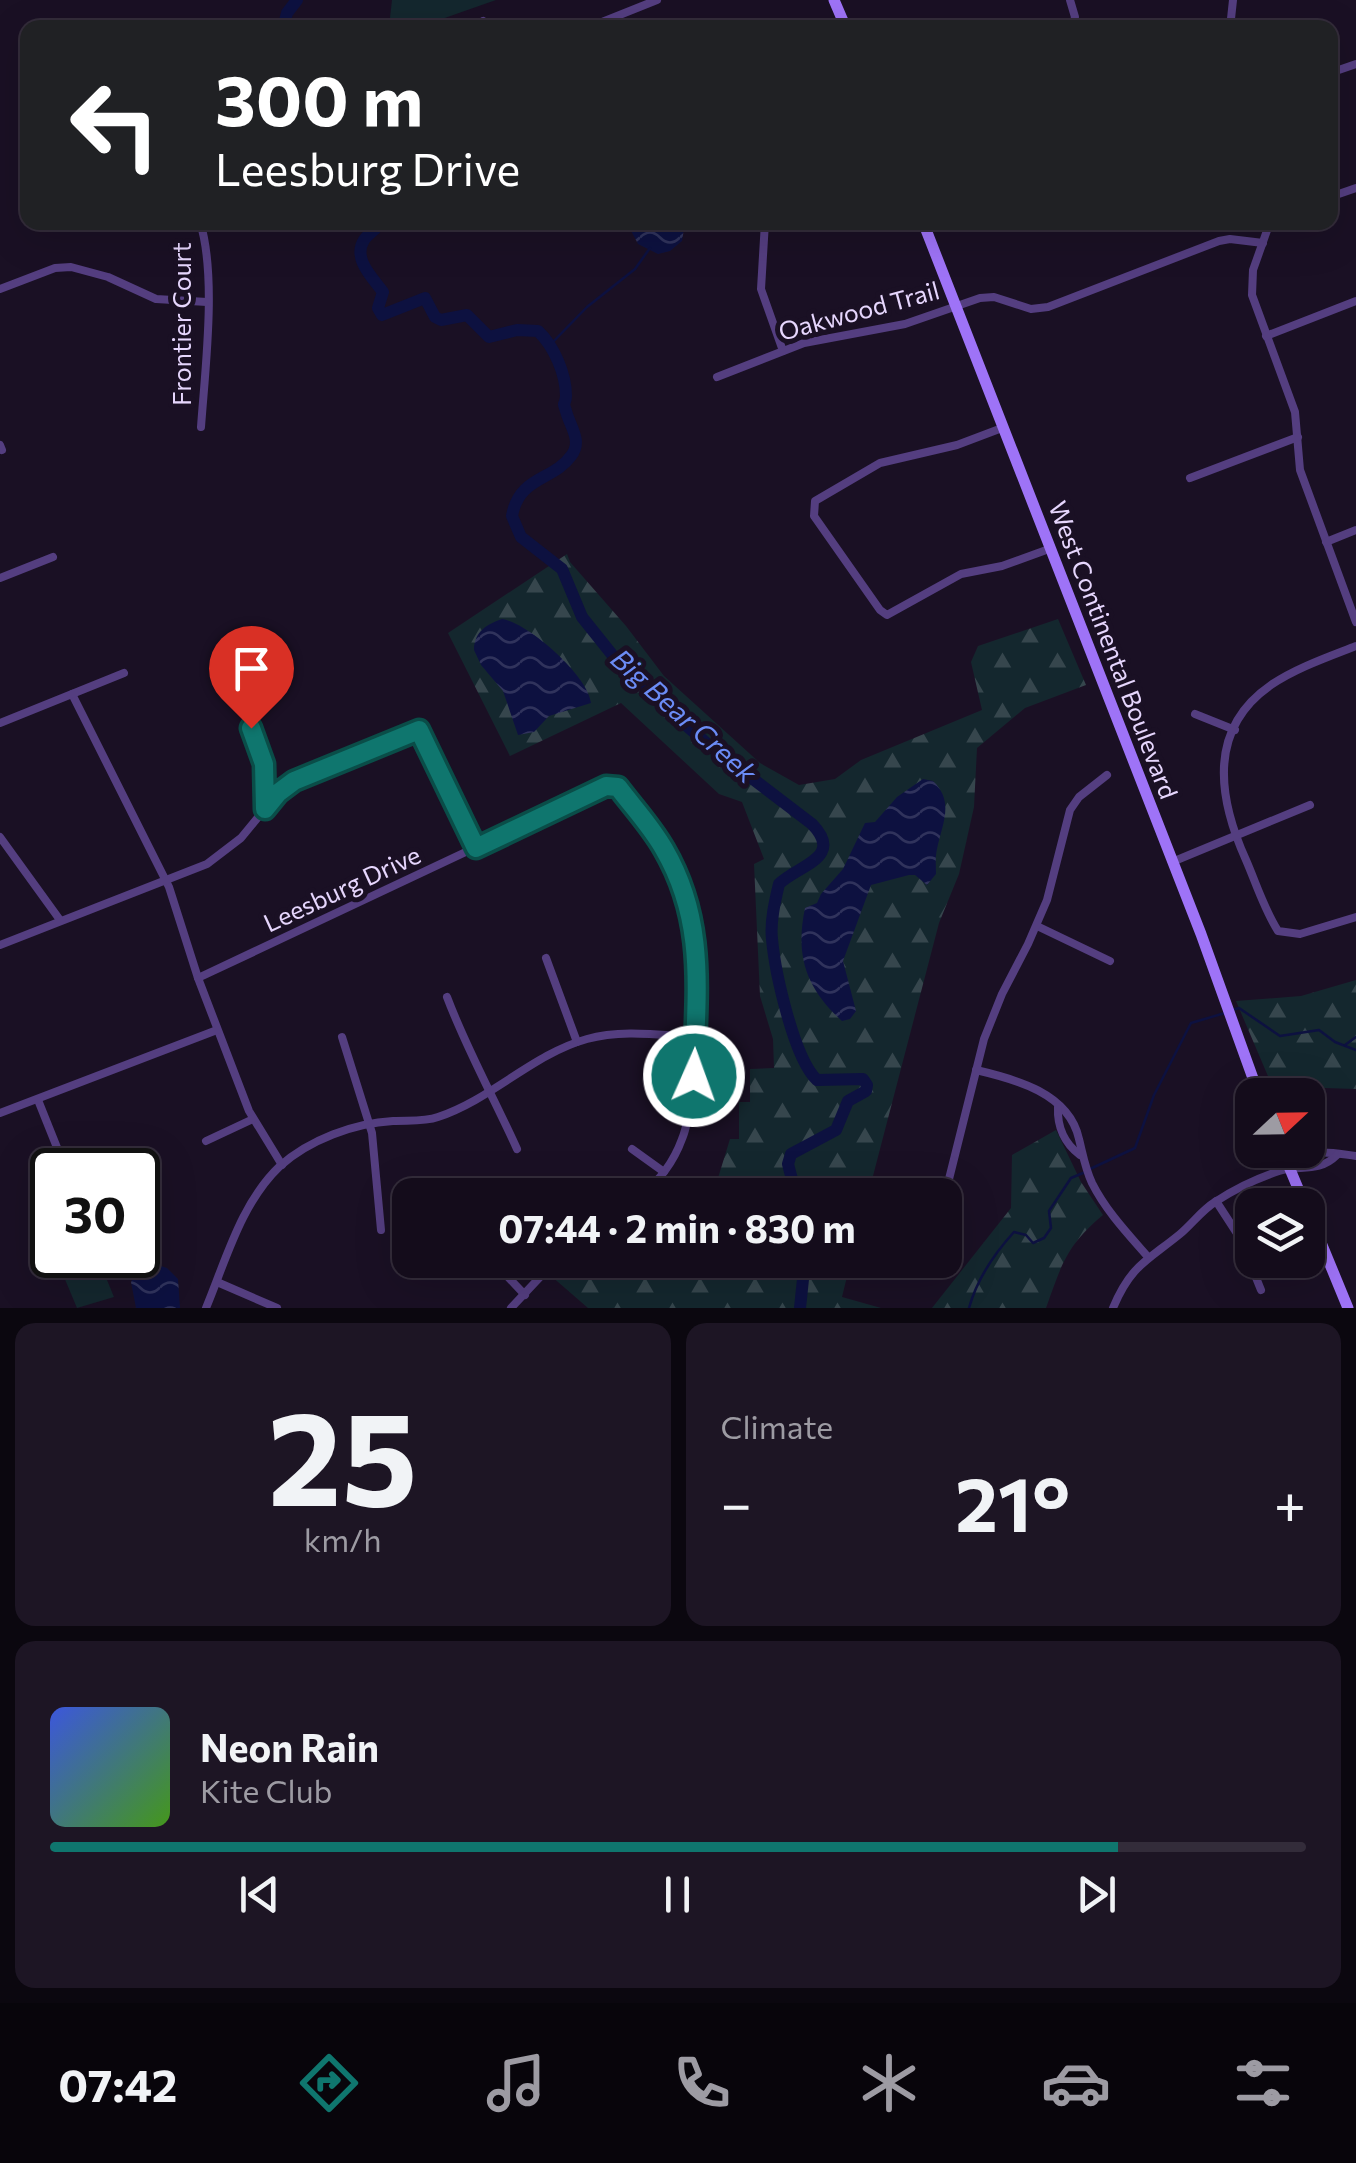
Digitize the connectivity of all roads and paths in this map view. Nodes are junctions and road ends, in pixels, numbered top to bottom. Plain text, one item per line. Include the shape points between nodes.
1 (657, 0) edge
2 (607, 20) edge
3 (202, 230) edge
4 (764, 230) edge
5 (926, 230) edge
6 (1267, 230) edge
7 (1263, 243) junction
8 (0, 288) edge
9 (1356, 301) edge
10 (207, 302) junction
11 (956, 305) junction
12 (1266, 336) junction
13 (783, 351) junction
14 (717, 376) dead end
15 (201, 427) dead end
16 (1002, 428) junction
17 (1298, 437) junction
18 (1190, 478) dead end
19 (1356, 530) edge
20 (1326, 542) junction
21 (1049, 549) junction
22 (53, 557) dead end
23 (0, 578) edge
24 (1356, 622) edge
25 (1356, 646) edge
26 (124, 673) dead end
27 (72, 694) junction
28 (1195, 714) dead end
29 (247, 721) dead end
30 (0, 723) edge
31 (1235, 730) junction
32 (1107, 775) dead end
33 (1310, 805) dead end
34 (265, 809) junction
35 (1236, 836) junction
36 (0, 837) edge
37 (476, 848) junction
38 (1172, 862) junction
39 (166, 880) junction
40 (1356, 917) edge
41 (60, 920) junction
42 (1037, 926) junction
43 (0, 945) edge
44 (546, 958) dead end
45 (1110, 961) dead end
46 (198, 978) junction
47 (447, 997) dead end
48 (217, 1030) junction
49 (342, 1036) dead end
50 (694, 1037) junction
51 (577, 1042) junction
52 (976, 1070) junction
53 (1253, 1078) edge
54 (491, 1092) junction
55 (38, 1100) junction
56 (0, 1113) edge
57 (253, 1118) junction
58 (370, 1124) junction
59 (206, 1141) dead end
60 (57, 1148) edge
61 (518, 1149) dead end
62 (632, 1149) dead end
63 (1356, 1156) edge
64 (282, 1165) junction
65 (1290, 1169) junction
66 (664, 1172) junction
67 (658, 1178) edge
68 (949, 1178) edge
69 (1298, 1188) edge
70 (1216, 1201) junction
71 (381, 1230) dead end
72 (1325, 1253) edge
73 (1148, 1257) junction
74 (509, 1278) edge
75 (540, 1278) edge
76 (217, 1282) junction
77 (1260, 1290) dead end
78 (525, 1295) junction
79 (206, 1308) edge
80 (278, 1308) edge
81 (511, 1308) edge
82 (1113, 1308) edge
83 (1348, 1308) edge

1 - 2 street
3 - 10 street, Frontier Court
4 - 13 street via 760,289
5 - 11 main road, West Continental Boulevard
6 - 7 street
7 - 11 street, Oakwood Trail via 1219,241 1039,310 994,298
7 - 12 street via 1252,285
8 - 10 street via 71,267 156,298
9 - 12 street
10 - 15 street, Frontier Court
11 - 13 street, Oakwood Trail via 905,324
11 - 16 main road, West Continental Boulevard
12 - 17 street
13 - 14 street, Oakwood Trail
16 - 21 main road, West Continental Boulevard
16 - 21 street via 871,467 815,500 814,516 887,615 961,574
17 - 18 street
17 - 20 street via 1300,470
19 - 20 street
20 - 24 street
21 - 38 main road, West Continental Boulevard
22 - 23 street
25 - 31 street via 1268,686
26 - 27 street
27 - 30 street
27 - 39 street
28 - 31 street
29 - 34 street via 264,764
31 - 35 street via 1222,770
32 - 42 street via 1070,810
33 - 35 street
34 - 37 street via 294,781 419,730
34 - 39 street via 228,851
35 - 38 street
35 - 40 street via 1278,930 1300,934
36 - 41 street
37 - 46 street, Leesburg Drive
37 - 50 street, Leesburg Drive via 618,787 664,847 688,903
38 - 53 main road, West Continental Boulevard
39 - 41 street
39 - 46 street
41 - 43 street
42 - 45 street
42 - 52 street via 992,1016
44 - 51 street
46 - 48 street
47 - 54 street
48 - 55 street
48 - 57 street
49 - 58 street
50 - 51 street via 627,1034
50 - 66 street via 686,1125
51 - 54 street
52 - 68 street
52 - 73 street via 1029,1084 1058,1108 1068,1146
54 - 58 street via 434,1119
54 - 61 street
55 - 56 street
55 - 60 street
57 - 59 street
57 - 64 street
58 - 64 street via 336,1134
58 - 71 street
62 - 66 street
63 - 65 street
64 - 76 street via 246,1210
65 - 69 main road
65 - 70 street
66 - 67 street
70 - 73 street
70 - 77 street via 1240,1238
72 - 83 main road
73 - 82 street
74 - 78 street
75 - 78 street
76 - 79 street
76 - 80 street
78 - 81 street

